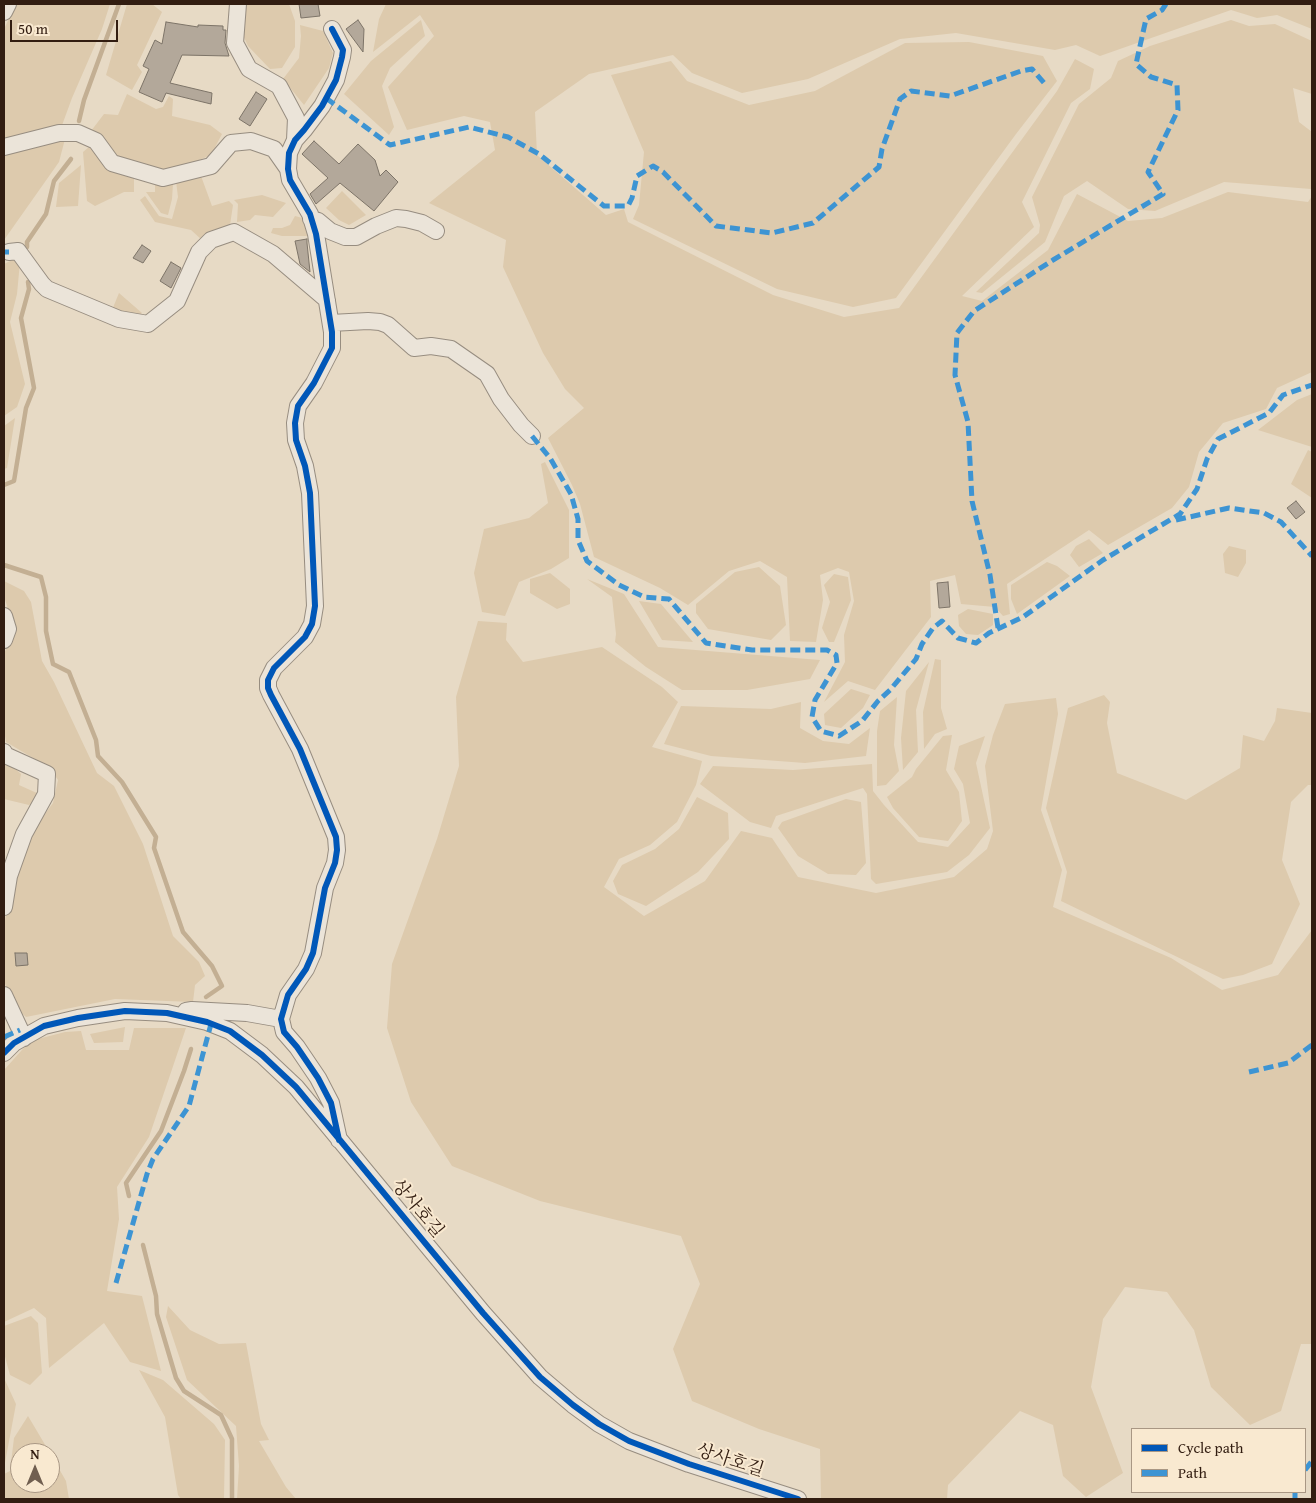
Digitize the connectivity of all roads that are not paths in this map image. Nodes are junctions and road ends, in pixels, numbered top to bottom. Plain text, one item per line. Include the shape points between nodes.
1 (8, 4) edge
2 (238, 4) edge
3 (4, 12) edge
4 (332, 29) dead end
5 (295, 140) junction
6 (4, 147) edge
7 (288, 169) junction
8 (311, 219) junction
9 (436, 231) dead end
10 (9, 252) dead end
11 (327, 300) junction
12 (331, 323) junction
13 (532, 436) dead end
14 (4, 616) edge
15 (4, 640) edge
16 (4, 752) edge
17 (4, 907) edge
18 (4, 994) edge
19 (171, 1014) junction
20 (281, 1019) junction
21 (24, 1038) junction
22 (4, 1053) edge
23 (339, 1140) junction
24 (798, 1499) edge

1 - 3 street
2 - 5 street via 235,43 249,69 279,86 296,118
4 - 5 street via 343,50 336,80 322,106
5 - 7 street via 289,153
6 - 7 street via 59,134 78,133 96,141 112,163 164,178 211,166 231,143 250,141 274,149
7 - 8 street via 290,180
8 - 9 street via 345,237 356,237 396,218 422,223
8 - 11 street
10 - 11 street via 18,251 47,289 119,319 148,324 177,301 199,252 211,240 234,232 272,254
11 - 12 street
12 - 13 street via 380,322 414,348 451,349 487,374 501,399
12 - 20 street via 332,348 298,406 295,423 296,440 310,493 315,606 312,624 305,637 274,668 268,688 300,749 336,837 337,850 325,888 313,953 288,995
14 - 15 street via 8,629
16 - 17 street via 47,774 46,794 24,834 9,876
18 - 21 street
19 - 20 street via 192,1010 247,1013
19 - 21 street, 상사호길 via 125,1012 78,1018 44,1026
19 - 23 street, 상사호길 via 230,1031 262,1055 296,1087
20 - 23 street via 284,1032 298,1047 331,1103
21 - 22 street, 상사호길
23 - 24 street, 상사호길 via 508,1341 540,1377 573,1405 629,1441

